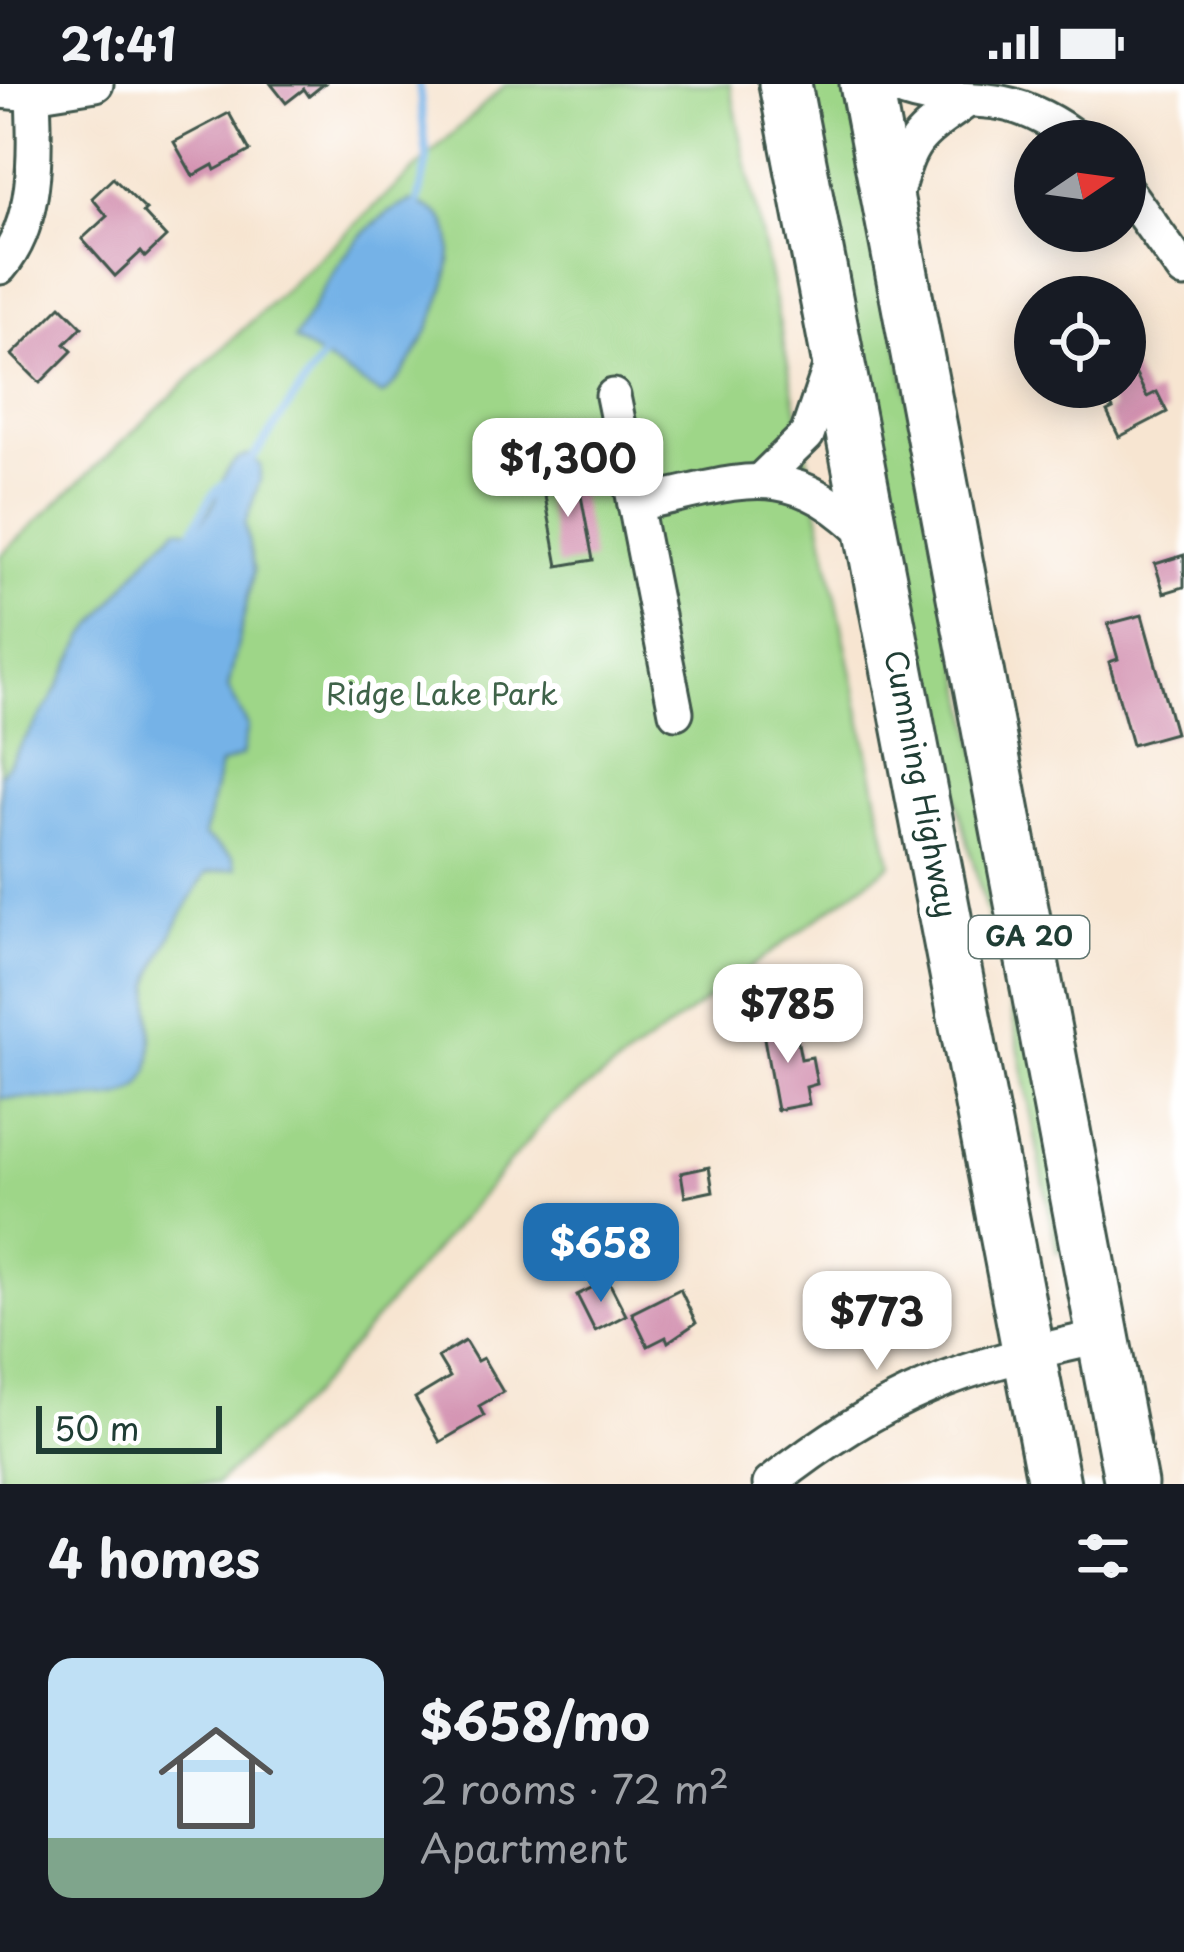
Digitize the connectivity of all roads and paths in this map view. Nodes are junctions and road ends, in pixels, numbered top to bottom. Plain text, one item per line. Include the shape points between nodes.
1 (96, 84) edge
2 (785, 84) edge
3 (866, 84) edge
4 (889, 84) edge
5 (16, 92) edge
6 (983, 96) edge
7 (1045, 120) edge
8 (892, 209) junction
9 (1146, 218) edge
10 (0, 267) edge
11 (1184, 271) edge
12 (836, 349) junction
13 (614, 396) dead end
14 (764, 478) junction
15 (635, 504) junction
16 (873, 541) junction
17 (676, 712) dead end
18 (1105, 1336) junction
19 (1030, 1353) junction
20 (770, 1484) edge
21 (1054, 1484) edge
22 (1131, 1484) edge

1 - 5 street
2 - 12 highway, Cumming Highway / GA 20
3 - 8 highway, GA 20
4 - 6 street via 910,95
5 - 10 street via 35,151 26,214
6 - 7 street
6 - 8 street via 921,133 906,153
8 - 18 highway, GA 20
9 - 11 street
12 - 14 street via 806,435
12 - 16 highway, Cumming Highway / GA 20
13 - 15 street
14 - 15 street
14 - 16 street via 834,502
15 - 17 street
16 - 19 highway, Cumming Highway / GA 20
18 - 19 street
18 - 22 highway, GA 20
19 - 20 street via 929,1385 863,1419
19 - 21 highway, Cumming Highway / GA 20

